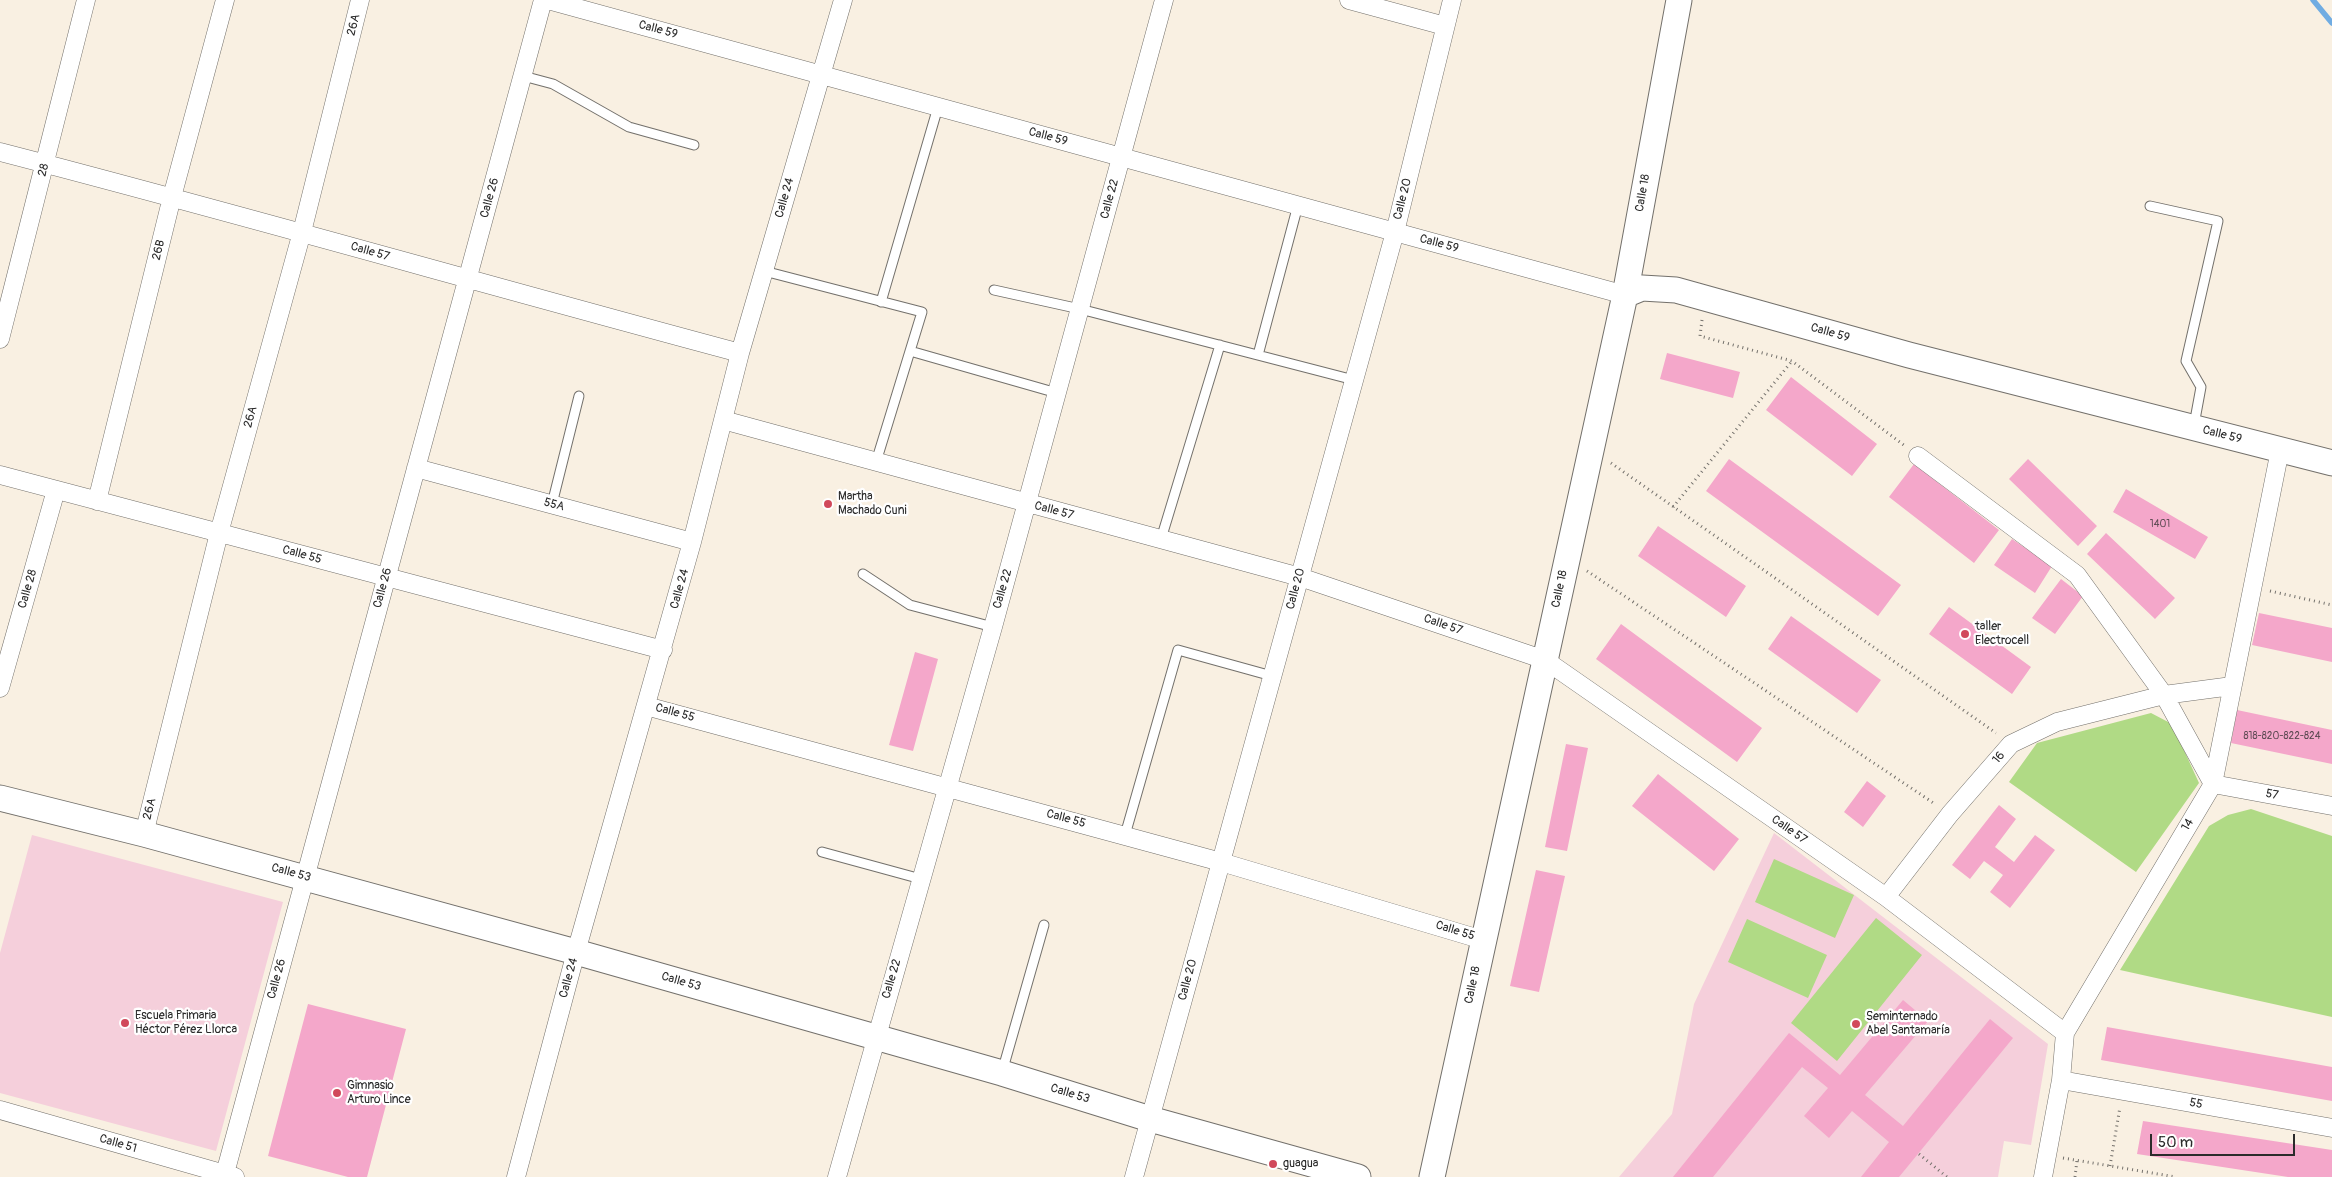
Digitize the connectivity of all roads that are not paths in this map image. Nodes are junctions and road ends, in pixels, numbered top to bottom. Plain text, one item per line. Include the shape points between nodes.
1 (86, 0) edge
2 (225, 0) edge
3 (360, 0) edge
4 (543, 0) edge
5 (548, 0) edge
6 (843, 0) edge
7 (1164, 0) edge
8 (1349, 0) edge
9 (1452, 0) edge
10 (1679, 0) edge
11 (1445, 26) junction
12 (821, 75) junction
13 (523, 76) junction
14 (938, 107) junction
15 (694, 145) dead end
16 (0, 152) edge
17 (1122, 157) junction
18 (45, 164) junction
19 (172, 197) junction
20 (1298, 206) junction
21 (2150, 206) dead end
22 (302, 232) junction
23 (1395, 232) junction
24 (764, 272) junction
25 (467, 280) junction
26 (994, 290) dead end
27 (1625, 295) junction
28 (881, 302) junction
29 (1080, 309) junction
30 (0, 339) edge
31 (1220, 345) junction
32 (910, 351) junction
33 (740, 353) junction
34 (1258, 355) junction
35 (1354, 380) junction
36 (1057, 393) junction
37 (579, 396) dead end
38 (723, 420) junction
39 (2194, 428) junction
40 (2280, 450) junction
41 (1918, 456) road end
42 (876, 462) junction
43 (2332, 463) edge
44 (416, 468) junction
45 (0, 475) edge
46 (56, 490) junction
47 (97, 500) junction
48 (1027, 503) junction
49 (552, 504) junction
50 (219, 533) junction
51 (1161, 539) junction
52 (692, 542) junction
53 (863, 574) dead end
54 (386, 577) junction
55 (1300, 577) junction
56 (993, 627) junction
57 (663, 650) junction
58 (1545, 660) junction
59 (1272, 676) junction
60 (2232, 686) junction
61 (0, 688) edge
62 (2164, 695) junction
63 (646, 706) junction
64 (2213, 784) junction
65 (948, 787) junction
66 (0, 798) edge
67 (2332, 806) edge
68 (144, 834) junction
69 (1125, 835) junction
70 (822, 852) dead end
71 (1221, 862) junction
72 (305, 877) junction
73 (922, 879) junction
74 (1886, 897) junction
75 (1044, 925) dead end
76 (1483, 940) junction
77 (576, 952) junction
78 (2065, 1033) junction
79 (875, 1037) junction
80 (1002, 1073) junction
81 (2061, 1080) junction
82 (0, 1110) edge
83 (1150, 1119) junction
84 (2332, 1128) edge
85 (228, 1176) edge
86 (516, 1177) edge
87 (837, 1177) edge
88 (1134, 1177) edge
89 (1358, 1177) edge
90 (1432, 1177) edge
91 (2043, 1177) edge

1 - 18 street, 28
2 - 19 street, 26B
3 - 22 street, 26A
4 - 13 street, Calle 26
5 - 12 street, Calle 59
6 - 12 street, Calle 24
7 - 17 street, Calle 22
8 - 11 street
9 - 11 street, Calle 20
10 - 27 street, Calle 18
11 - 23 street, Calle 20
12 - 14 street, Calle 59
12 - 24 street, Calle 24
13 - 15 lane via 553,84 629,127
13 - 25 street, Calle 26
14 - 17 street, Calle 59
14 - 28 lane
16 - 18 street, Calle 57
17 - 20 street, Calle 59
17 - 29 street, Calle 22
18 - 19 street, Calle 57
18 - 30 street, 28
19 - 22 street, Calle 57
19 - 47 street, 26B
20 - 23 street, Calle 59
20 - 34 lane
21 - 39 lane via 2218,221 2186,361 2201,387
22 - 25 street, Calle 57
22 - 50 street, 26A
23 - 27 street, Calle 59
23 - 35 street, Calle 20
24 - 28 lane
24 - 33 street, Calle 24
25 - 33 street, Calle 57
25 - 44 street, Calle 26
26 - 29 lane
27 - 39 street, Calle 59 via 1642,288 1676,290 1909,356
27 - 58 street, Calle 18
28 - 32 lane via 922,312
29 - 31 lane
29 - 36 street, Calle 22
31 - 34 lane
31 - 51 lane
32 - 36 lane
32 - 42 lane
33 - 38 street, Calle 24
34 - 35 lane
35 - 55 street, Calle 20
36 - 48 street, Calle 22
37 - 49 lane
38 - 42 street, Calle 57
38 - 52 street, Calle 24
39 - 40 street, Calle 59
40 - 43 street, Calle 59
40 - 60 street, 14
41 - 62 street via 2077,575
42 - 48 street, Calle 57
44 - 49 street, 55A
44 - 54 street, Calle 26
45 - 46 street, Calle 55
46 - 47 street, Calle 55
46 - 61 street, Calle 28
47 - 50 street, Calle 55
48 - 51 street, Calle 57
48 - 56 street, Calle 22
49 - 52 street, 55A
50 - 54 street, Calle 55
50 - 68 street, 26A
51 - 55 street, Calle 57
52 - 57 street, Calle 24
53 - 56 lane via 910,605
54 - 57 street, Calle 55
54 - 72 street, Calle 26
55 - 58 street, Calle 57
55 - 59 street, Calle 20
56 - 65 street, Calle 22
57 - 63 street, Calle 24
58 - 74 street, Calle 57
58 - 76 street, Calle 18
59 - 69 lane via 1178,650
59 - 71 street, Calle 20
60 - 62 street, 16
60 - 64 street, 14
62 - 64 street
62 - 74 street, 16 via 2057,722 2011,744 1950,814
63 - 65 street, Calle 55
63 - 77 street, Calle 24
64 - 67 street, 57
64 - 78 street, 14
65 - 69 street, Calle 55
65 - 73 street, Calle 22
66 - 68 street, Calle 53
68 - 72 street, Calle 53
69 - 71 street, Calle 55
70 - 73 lane
71 - 76 street, Calle 55
71 - 83 street, Calle 20
72 - 77 street, Calle 53
72 - 85 street, Calle 26
73 - 79 street, Calle 22
74 - 78 street, Calle 57
75 - 80 lane
76 - 90 street, Calle 18
77 - 79 street, Calle 53
77 - 86 street, Calle 24
78 - 81 street, 14
79 - 80 street, Calle 53
79 - 87 street, Calle 22
80 - 83 street, Calle 53
81 - 84 street, 55
81 - 91 street, 14
82 - 85 street, Calle 51
83 - 88 street, Calle 20
83 - 89 street, Calle 53

